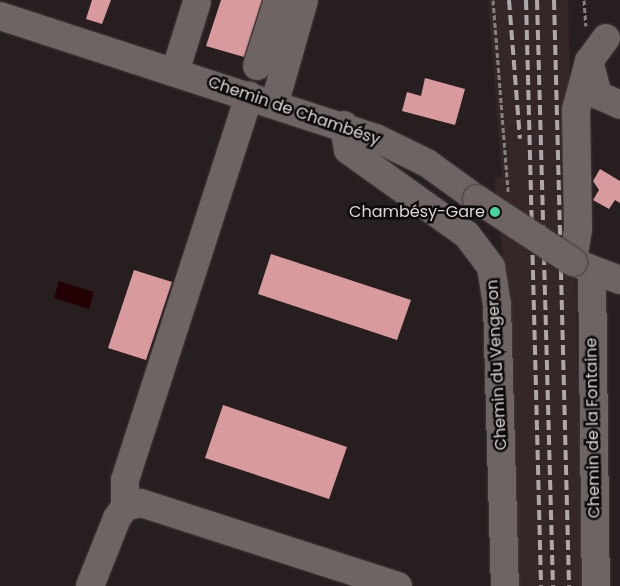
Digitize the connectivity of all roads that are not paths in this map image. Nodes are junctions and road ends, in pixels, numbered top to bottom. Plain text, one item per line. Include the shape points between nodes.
1 (197, 2) dead end
2 (290, 3) edge
3 (0, 16) edge
4 (13, 28) edge
5 (606, 38) dead end
6 (589, 61) junction
7 (257, 66) dead end
8 (175, 72) junction
9 (249, 94) junction
10 (275, 102) junction
11 (620, 105) edge
12 (344, 125) junction
13 (582, 266) junction
14 (620, 280) edge
15 (124, 507) junction
16 (90, 586) edge
17 (398, 586) edge
18 (505, 586) edge
19 (596, 586) edge

1 - 8 street
2 - 7 street
2 - 10 street
3 - 4 street, Chemin de Chambésy
4 - 8 street, Chemin de Chambésy
5 - 6 street
6 - 11 street via 598,95
6 - 13 street, Chemin de la Fontaine via 575,125
8 - 9 street, Chemin de Chambésy
9 - 10 street, Chemin de Chambésy
9 - 15 street via 126,480
10 - 12 street, Chemin de Chambésy
12 - 13 street, Chemin de Chambésy, bridge via 416,156
12 - 18 street, Chemin du Vengeron via 348,150 467,236 491,267 497,304
13 - 14 street, Chemin de Chambésy
13 - 19 street, Chemin de la Fontaine
15 - 16 street via 107,535
15 - 17 street via 141,503 158,506

